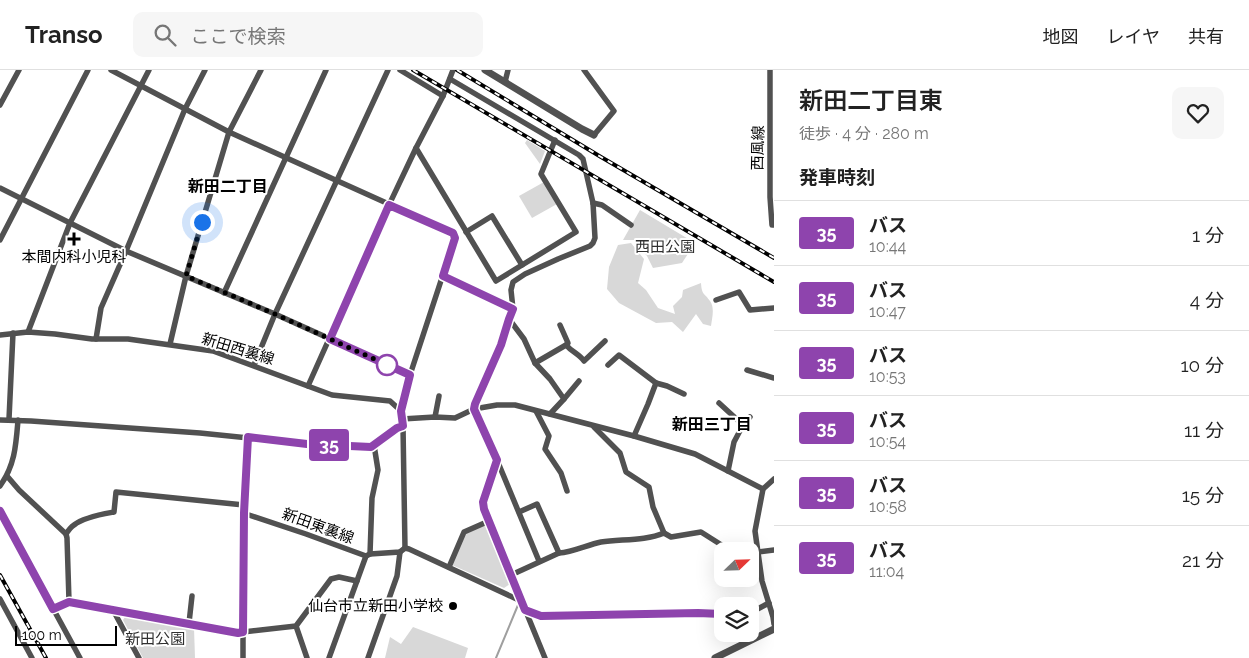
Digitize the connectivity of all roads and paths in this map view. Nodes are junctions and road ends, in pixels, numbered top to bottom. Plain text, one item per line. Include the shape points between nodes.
1 (19, 70) edge
2 (88, 70) edge
3 (111, 70) edge
4 (149, 70) edge
5 (205, 70) edge
6 (261, 70) edge
7 (326, 70) edge
8 (388, 70) edge
9 (400, 70) edge
10 (453, 70) edge
11 (485, 70) edge
12 (508, 70) edge
13 (584, 70) edge
14 (770, 70) edge
15 (450, 79) junction
16 (504, 82) junction
17 (772, 85) edge
18 (141, 86) junction
19 (443, 96) junction
20 (0, 105) edge
21 (185, 108) junction
22 (230, 132) junction
23 (594, 135) joint
24 (555, 140) junction
25 (416, 148) junction
26 (285, 158) junction
27 (336, 181) junction
28 (0, 188) edge
29 (22, 199) junction
30 (593, 203) junction
31 (389, 205) junction
32 (70, 222) junction
33 (631, 225) dead end
34 (774, 225) edge
35 (466, 232) junction
36 (0, 240) edge
37 (126, 251) junction
38 (522, 265) junction
39 (186, 276) junction
40 (443, 276) junction
41 (224, 293) junction
42 (716, 300) dead end
43 (774, 308) edge
44 (513, 309) junction
45 (275, 314) junction
46 (509, 319) junction
47 (560, 325) dead end
48 (28, 332) junction
49 (13, 333) junction
50 (0, 335) edge
51 (96, 339) junction
52 (330, 339) junction
53 (605, 341) dead end
54 (170, 344) junction
55 (566, 345) junction
56 (534, 363) junction
57 (254, 365) junction
58 (608, 365) dead end
59 (747, 370) dead end
60 (410, 375) junction
61 (774, 378) edge
62 (579, 381) dead end
63 (656, 383) junction
64 (308, 386) junction
65 (684, 394) dead end
66 (439, 396) dead end
67 (564, 398) junction
68 (719, 403) dead end
69 (474, 409) junction
70 (401, 411) junction
71 (536, 411) junction
72 (550, 414) junction
73 (435, 417) junction
74 (750, 417) dead end
75 (0, 420) edge
76 (9, 420) junction
77 (18, 420) junction
78 (403, 422) junction
79 (743, 425) junction
80 (593, 426) junction
81 (634, 436) junction
82 (248, 437) junction
83 (374, 445) junction
84 (497, 460) junction
85 (728, 471) junction
86 (7, 476) junction
87 (774, 479) edge
88 (0, 486) edge
89 (763, 490) junction
90 (567, 491) dead end
91 (244, 505) junction
92 (0, 511) edge
93 (519, 512) junction
94 (244, 513) junction
95 (489, 521) junction
96 (66, 534) junction
97 (664, 534) junction
98 (717, 542) edge
99 (756, 542) edge
100 (403, 550) junction
101 (774, 550) edge
102 (558, 553) junction
103 (759, 553) edge
104 (368, 555) junction
105 (759, 560) edge
106 (539, 561) junction
107 (449, 567) junction
108 (511, 575) junction
109 (357, 582) junction
110 (192, 596) dead end
111 (0, 599) edge
112 (521, 601) junction
113 (69, 602) junction
114 (769, 603) junction
115 (759, 608) edge
116 (53, 609) junction
117 (113, 610) junction
118 (525, 610) junction
119 (714, 614) edge
120 (189, 623) junction
121 (774, 624) edge
122 (296, 626) junction
123 (774, 628) edge
124 (243, 632) junction
125 (31, 656) edge
126 (23, 658) edge
127 (80, 658) edge
128 (139, 658) edge
129 (243, 658) edge
130 (307, 658) edge
131 (329, 658) edge
132 (368, 658) edge
133 (545, 658) edge
134 (715, 658) edge

1 - 20 street
2 - 29 street
3 - 18 street
4 - 18 street
5 - 21 street
6 - 22 street
7 - 26 street
8 - 27 street
9 - 19 street
10 - 15 street
11 - 16 street
12 - 16 street
13 - 23 street via 614,111
14 - 17 street, 西風線
15 - 19 street
15 - 24 street
16 - 23 street
17 - 34 street, 西風線 via 770,197
18 - 21 street
18 - 32 street
19 - 25 street
21 - 22 street
21 - 37 street
22 - 26 street
22 - 39 street
24 - 30 street via 583,159
24 - 38 street via 541,174 576,232
25 - 31 street
25 - 35 street
26 - 27 street
26 - 41 street
27 - 31 street
27 - 45 street
28 - 29 street
29 - 32 street
29 - 36 street
30 - 33 street via 602,205
30 - 44 street via 593,243 513,282
31 - 40 street via 453,233 455,238
31 - 52 street
32 - 37 street
32 - 48 street
35 - 38 street via 496,281
35 - 38 street via 492,216
37 - 39 street
37 - 51 street via 101,308
39 - 41 street
39 - 54 street
40 - 44 street
40 - 60 street
41 - 45 street
42 - 43 street via 739,292 750,310
44 - 46 street
45 - 52 street
45 - 57 street
46 - 56 street via 524,339
46 - 69 street
47 - 55 street via 568,342
48 - 49 street, 新田西裏線
48 - 51 street, 新田西裏線
49 - 50 street, 新田西裏線
49 - 76 street
51 - 54 street, 新田西裏線
52 - 60 street
52 - 64 street
53 - 55 street via 584,361
54 - 57 street, 新田西裏線 via 213,351
55 - 56 street
56 - 67 street
57 - 64 street, 新田西裏線
58 - 63 street via 619,355
59 - 61 street
60 - 70 street
62 - 67 street
63 - 65 street
63 - 81 street
64 - 70 street, 新田西裏線 via 332,395 390,401
66 - 73 street
67 - 72 street
68 - 79 street
69 - 71 street via 515,405
69 - 73 street via 455,418
69 - 84 street
70 - 78 street
71 - 72 street
71 - 90 street via 549,436 545,448
72 - 80 street
73 - 78 street
74 - 79 street
75 - 76 street
76 - 77 street
77 - 82 street
77 - 86 street via 15,452
78 - 83 street
78 - 100 street
79 - 85 street via 734,442
80 - 81 street
80 - 97 street via 620,453 626,472 649,487
81 - 85 street via 694,454
82 - 83 street via 307,444
82 - 91 street
83 - 104 street via 378,470 372,498
84 - 93 street
84 - 95 street via 483,502
85 - 89 street
86 - 88 street
86 - 96 street
87 - 89 street
89 - 99 street via 755,531
91 - 94 street
91 - 96 street via 116,492 114,512 82,520
92 - 116 street
93 - 102 street via 537,504
93 - 106 street
94 - 104 street, 新田東裏線
94 - 124 street
95 - 107 street via 464,532
95 - 108 street
96 - 113 street
97 - 98 street via 671,537 701,532
97 - 102 street via 600,542
100 - 104 street, 新田東裏線
100 - 107 street, 新田東裏線 via 410,549
100 - 132 street
101 - 103 street
102 - 106 street
104 - 109 street
105 - 114 street
106 - 108 street
107 - 112 street, 新田東裏線
108 - 112 street
109 - 122 street via 339,577 331,580
109 - 131 street
110 - 120 street
111 - 125 street
112 - 118 street
113 - 116 street
113 - 117 street
114 - 115 street
114 - 121 street
116 - 127 street
117 - 120 street
117 - 128 street
118 - 119 street via 541,616
118 - 133 street
120 - 124 street
122 - 124 street
122 - 130 street
123 - 134 street
124 - 129 street
125 - 126 street

